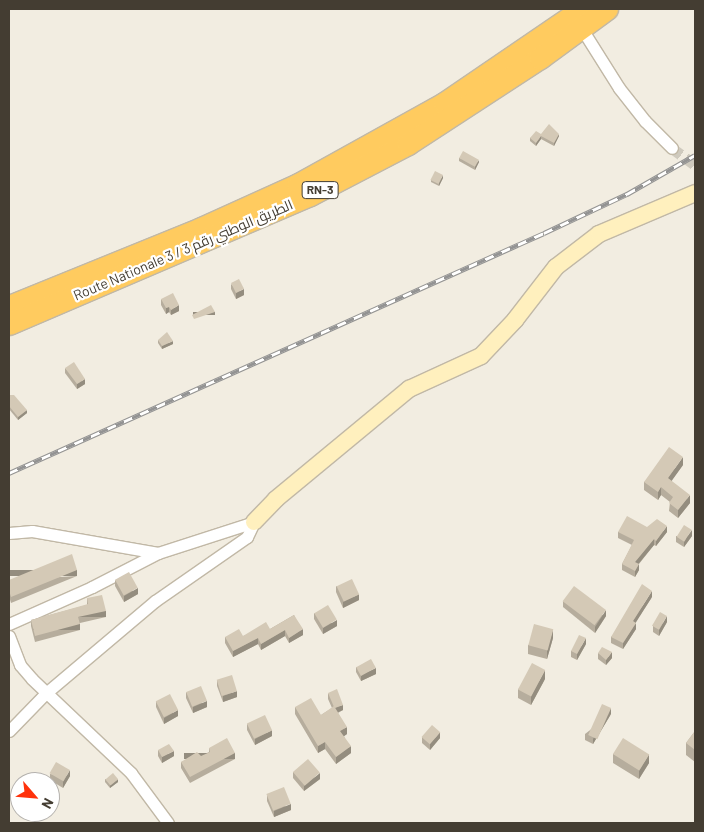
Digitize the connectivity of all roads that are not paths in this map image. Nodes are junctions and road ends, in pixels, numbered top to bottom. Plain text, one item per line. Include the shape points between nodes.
1 (607, 9) edge
2 (579, 18) edge
3 (672, 148) tunnel mouth
4 (695, 193) edge
5 (9, 306) edge
6 (9, 324) edge
7 (254, 522) junction
8 (9, 533) edge
9 (158, 553) junction
10 (9, 624) edge
11 (10, 645) edge
12 (46, 693) junction
13 (9, 731) edge
14 (168, 823) edge

1 - 2 highway, Route Nationale 3 / الطريق الوطني رقم 3 / RN-3
2 - 3 street via 619,88
2 - 5 highway, Route Nationale 3 / الطريق الوطني رقم 3 / RN-3 via 444,103 298,184 201,228
2 - 6 highway, Route Nationale 3 / الطريق الوطني رقم 3 / RN-3 via 408,144 310,195
4 - 7 street via 598,234 556,267 515,320 480,356 409,389 276,499
7 - 9 street
7 - 12 street via 247,537 155,601
8 - 9 street via 32,531
9 - 10 street
11 - 12 street via 20,665
12 - 13 street
12 - 14 street via 131,773

